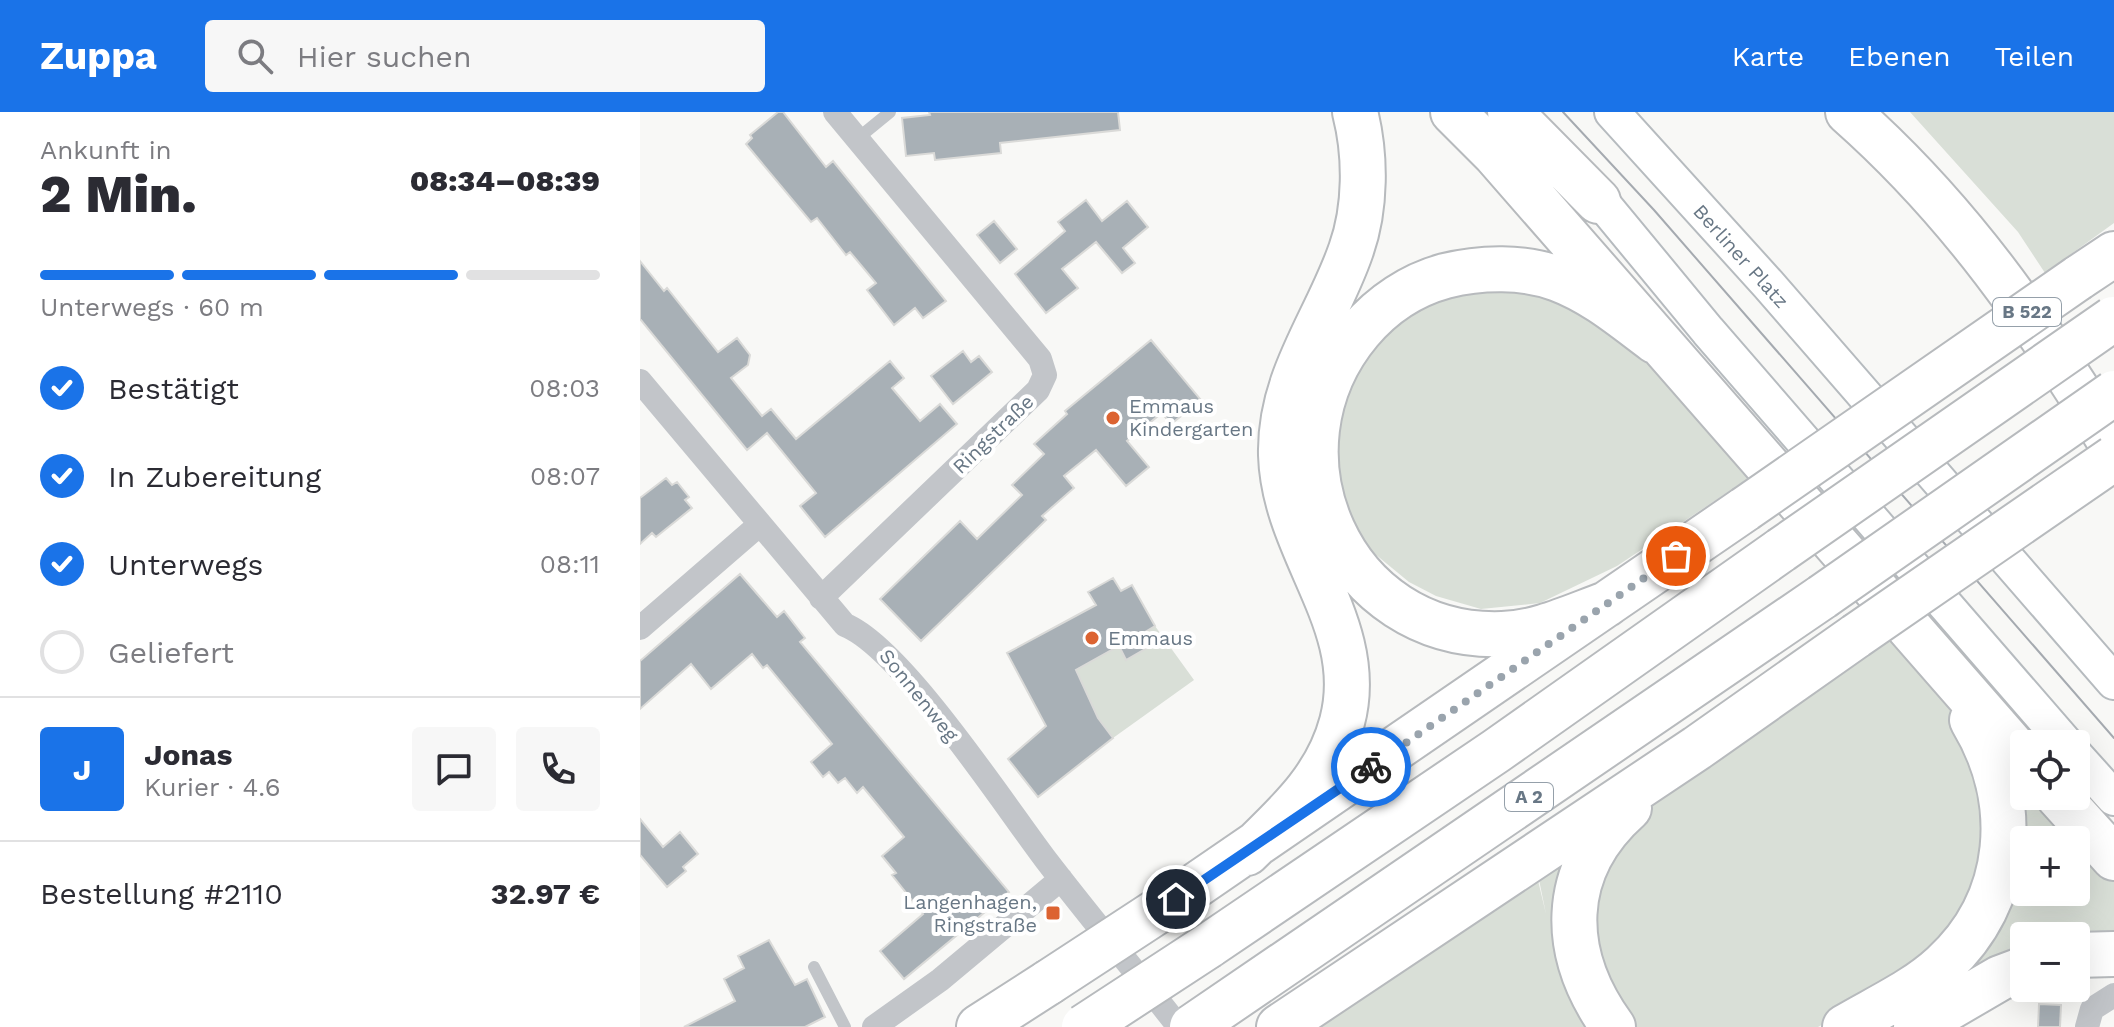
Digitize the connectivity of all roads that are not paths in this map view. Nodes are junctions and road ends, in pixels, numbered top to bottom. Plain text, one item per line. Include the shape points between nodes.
1 (835, 112) edge
2 (890, 112) edge
3 (1355, 112) edge
4 (1453, 112) edge
5 (1510, 112) edge
6 (1535, 112) edge
7 (1612, 112) edge
8 (1848, 112) edge
9 (1879, 112) edge
10 (857, 139) junction
11 (1926, 185) junction
12 (1598, 201) junction
13 (2114, 254) edge
14 (2114, 319) edge
15 (1655, 341) junction
16 (640, 381) edge
17 (2114, 393) edge
18 (2114, 448) edge
19 (2114, 458) edge
20 (759, 525) junction
21 (821, 598) junction
22 (1607, 604) junction
23 (640, 628) edge
24 (1941, 668) junction
25 (2114, 682) edge
26 (2054, 730) edge
27 (2010, 744) edge
28 (1697, 748) junction
29 (2090, 771) edge
30 (2114, 798) edge
31 (2071, 810) edge
32 (1247, 853) junction
33 (2114, 858) edge
34 (1061, 879) junction
35 (2114, 954) edge
36 (2090, 955) edge
37 (814, 967) dead end
38 (2010, 974) edge
39 (2114, 995) edge
40 (845, 1027) edge
41 (874, 1027) edge
42 (979, 1027) edge
43 (1084, 1027) edge
44 (1179, 1027) edge
45 (1192, 1027) edge
46 (1279, 1027) edge
47 (1613, 1027) edge
48 (1845, 1027) edge
49 (1916, 1027) edge
50 (2087, 1027) edge

1 - 10 street, Ringstraße
2 - 10 lane
3 - 32 highway via 1361,207 1351,250 1293,375 1281,454 1297,536 1345,654 1342,722 1327,763 1302,800
4 - 15 highway
5 - 12 highway
6 - 12 main road
7 - 25 main road, Berliner Platz
8 - 11 highway, B 522
9 - 11 highway
10 - 21 street, Ringstraße via 1040,359 1045,375 1038,390
11 - 18 highway, B 522 via 2018,299
12 - 26 main road
13 - 22 highway, bridge
14 - 43 highway, bridge via 1483,760
15 - 22 highway via 1596,297 1557,278 1527,271 1462,272 1426,281 1369,321 1344,350 1317,415 1313,454 1327,519 1362,575 1385,598 1440,625 1503,634 1539,628
15 - 24 highway
16 - 20 street, Sonnenweg
17 - 45 highway, A 2, bridge
19 - 28 highway, bridge
20 - 21 street, Sonnenweg
20 - 23 street
21 - 34 street, Sonnenweg via 845,625 873,640 929,704
22 - 32 highway
24 - 27 highway
24 - 48 highway via 1976,726 1998,777 2005,813 2004,854 1992,895 1973,930 1942,966
28 - 46 highway
28 - 47 highway via 1617,819 1576,892 1578,964 1593,1000
29 - 30 main road
31 - 33 highway
32 - 42 highway, bridge
34 - 41 street via 940,980
34 - 44 street, Sonnenweg
35 - 36 highway
37 - 40 lane
38 - 49 highway
39 - 50 street via 2092,1009

